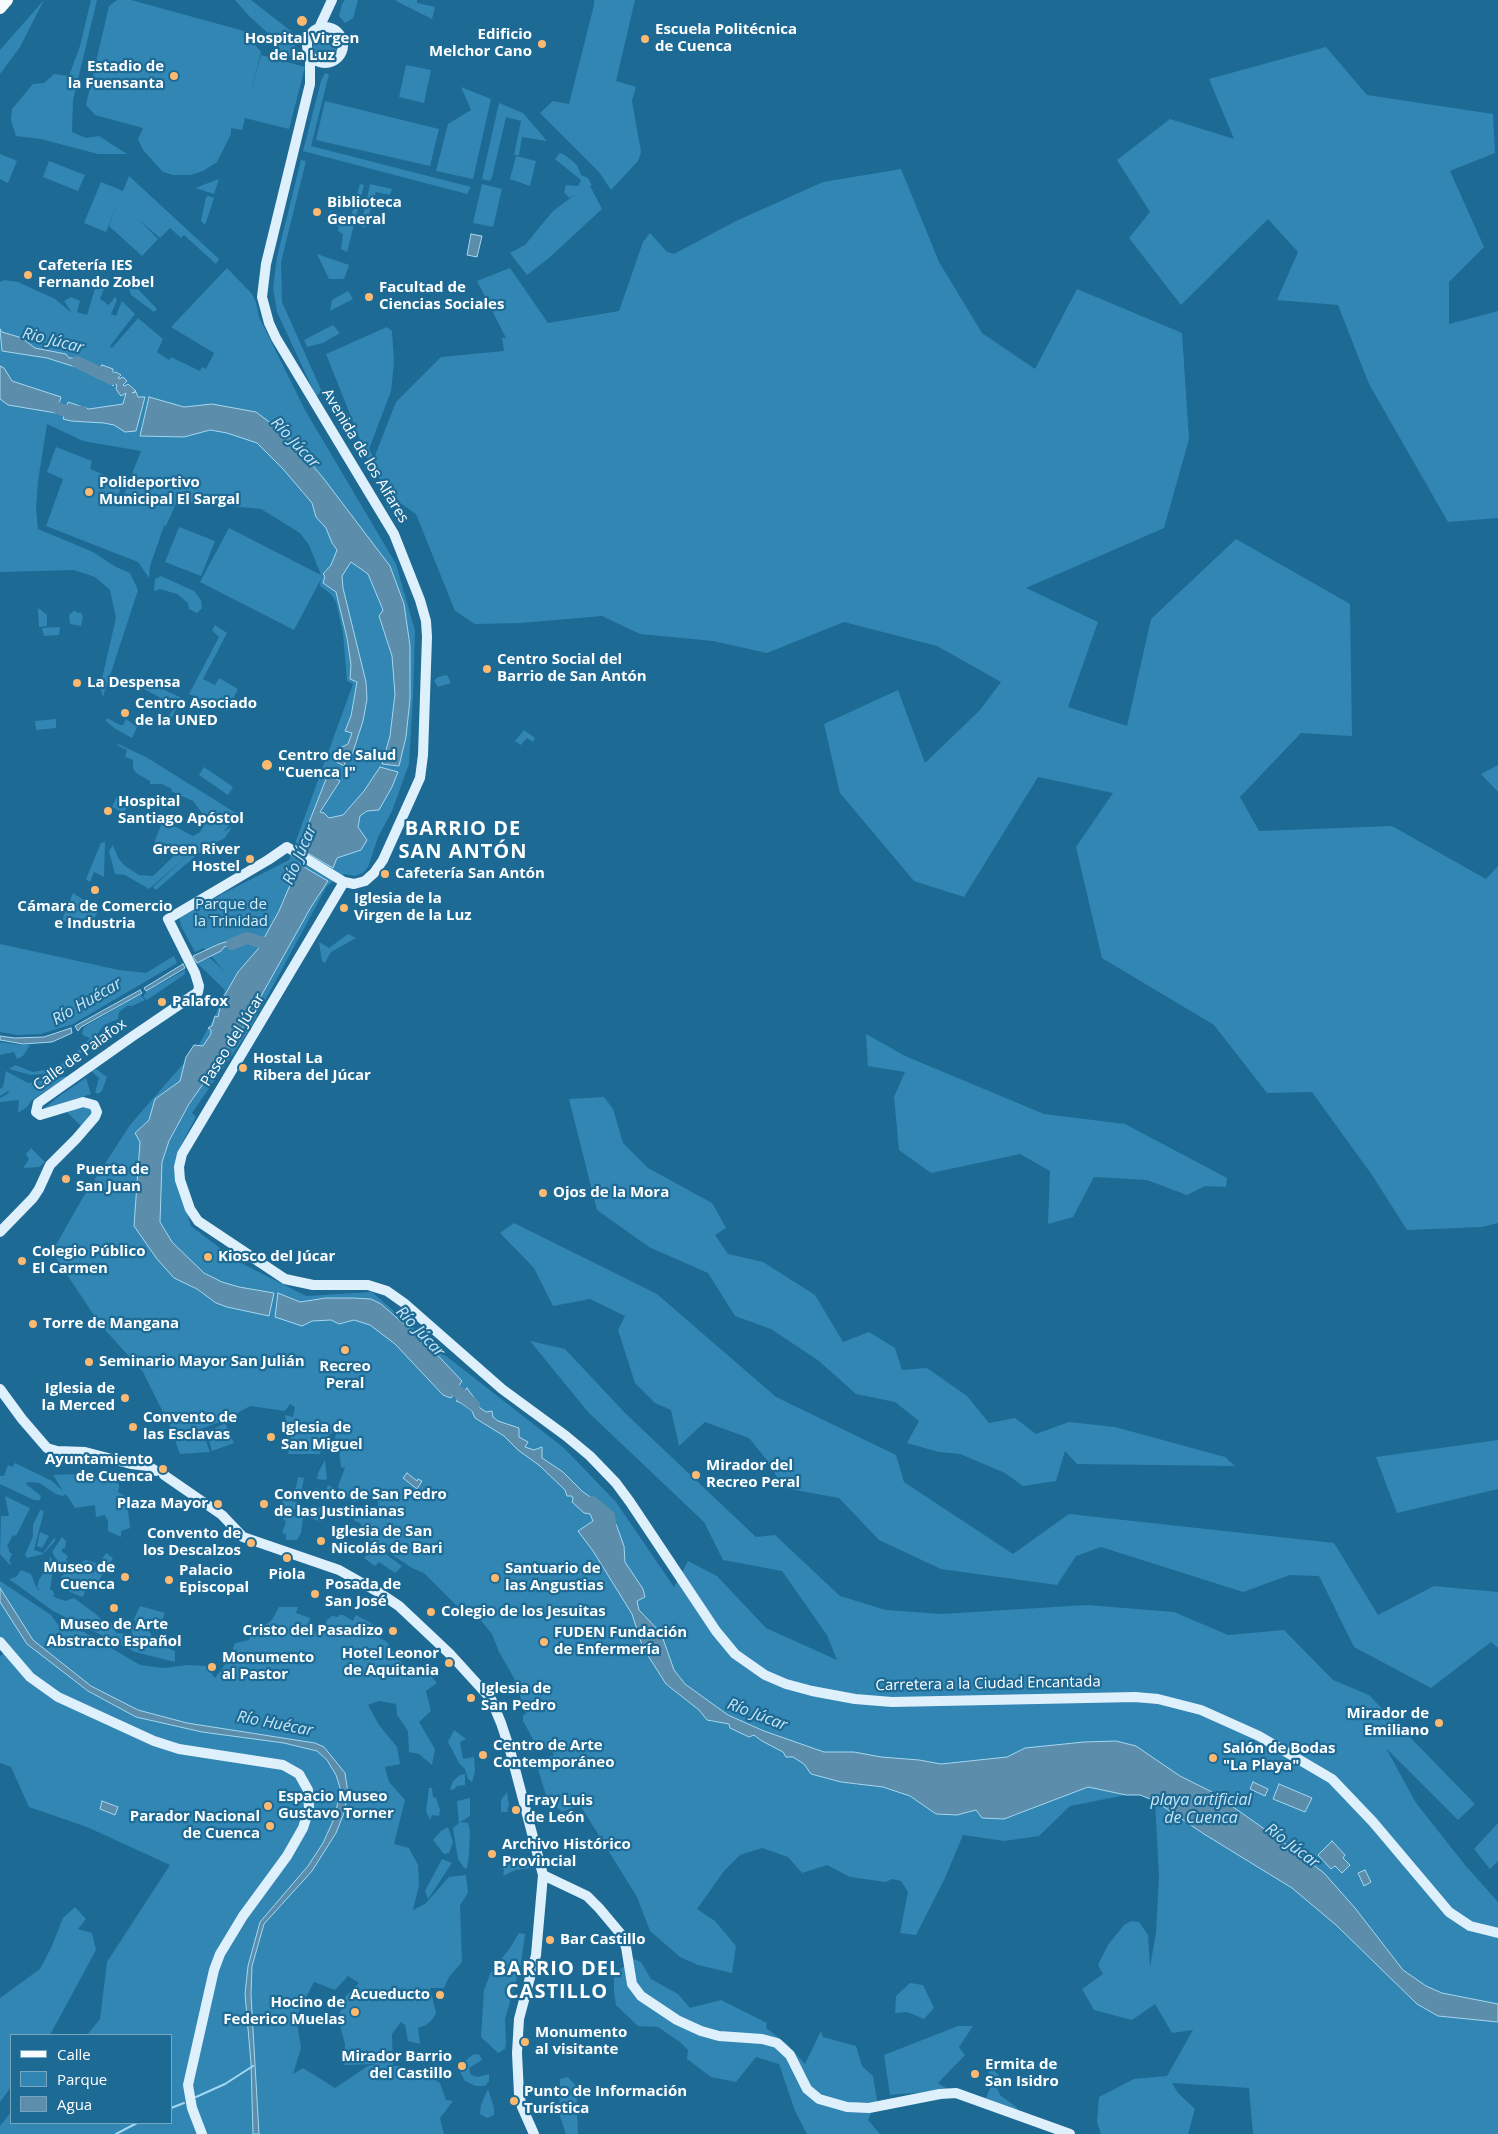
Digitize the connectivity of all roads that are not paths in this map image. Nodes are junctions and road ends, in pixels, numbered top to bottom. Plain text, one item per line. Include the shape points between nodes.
1 (7, 0) edge
2 (331, 3) edge
3 (0, 8) edge
4 (319, 28) junction
5 (335, 30) junction
6 (310, 54) junction
7 (326, 63) junction
8 (310, 84) junction
9 (342, 881) junction
10 (195, 1218) joint
11 (0, 1232) edge
12 (0, 1389) edge
13 (0, 1642) edge
14 (542, 1872) junction
15 (1498, 1933) edge
16 (202, 2134) edge
17 (534, 2134) edge
18 (1070, 2134) edge

1 - 3 main road
2 - 4 street
2 - 5 street
4 - 5 street
4 - 6 street via 308,39
5 - 7 street via 342,38 342,50 337,59
6 - 7 street via 317,61
6 - 8 street, Avenida de los Alfares
7 - 8 street, Avenida de los Alfares
8 - 9 street, Avenida de los Alfares via 266,264 262,297 276,338 394,534 426,621 427,637 421,772 374,873 358,883
9 - 10 street, Paseo del Júcar via 182,1154 180,1180
9 - 11 street, Calle de Palafox via 291,850 268,860 170,924 196,976 199,989 38,1103 37,1114 87,1102 96,1107 97,1115 49,1168 33,1198
10 - 15 street, Carretera a la Ciudad Encantada via 285,1279 312,1285 368,1285 398,1298 502,1389 590,1456 630,1502 716,1632 735,1654 765,1675 812,1691 892,1702 1135,1698 1158,1699 1201,1710 1260,1736 1332,1779 1374,1822 1453,1916 1478,1929
12 - 14 street via 48,1448 85,1452 148,1466 222,1514 243,1537 309,1558 366,1583 399,1606 488,1695 501,1723
13 - 16 street via 30,1677 58,1698 179,1749 283,1765 299,1774 308,1790 309,1809 303,1828 287,1856 242,1916 214,1970 188,2085
14 - 17 street via 536,1955 519,2019 517,2052 520,2100
14 - 18 street via 587,1896 620,1933 626,1947 632,1984 641,1996 701,2031 777,2043 790,2054 807,2089 819,2100 869,2108 956,2093

